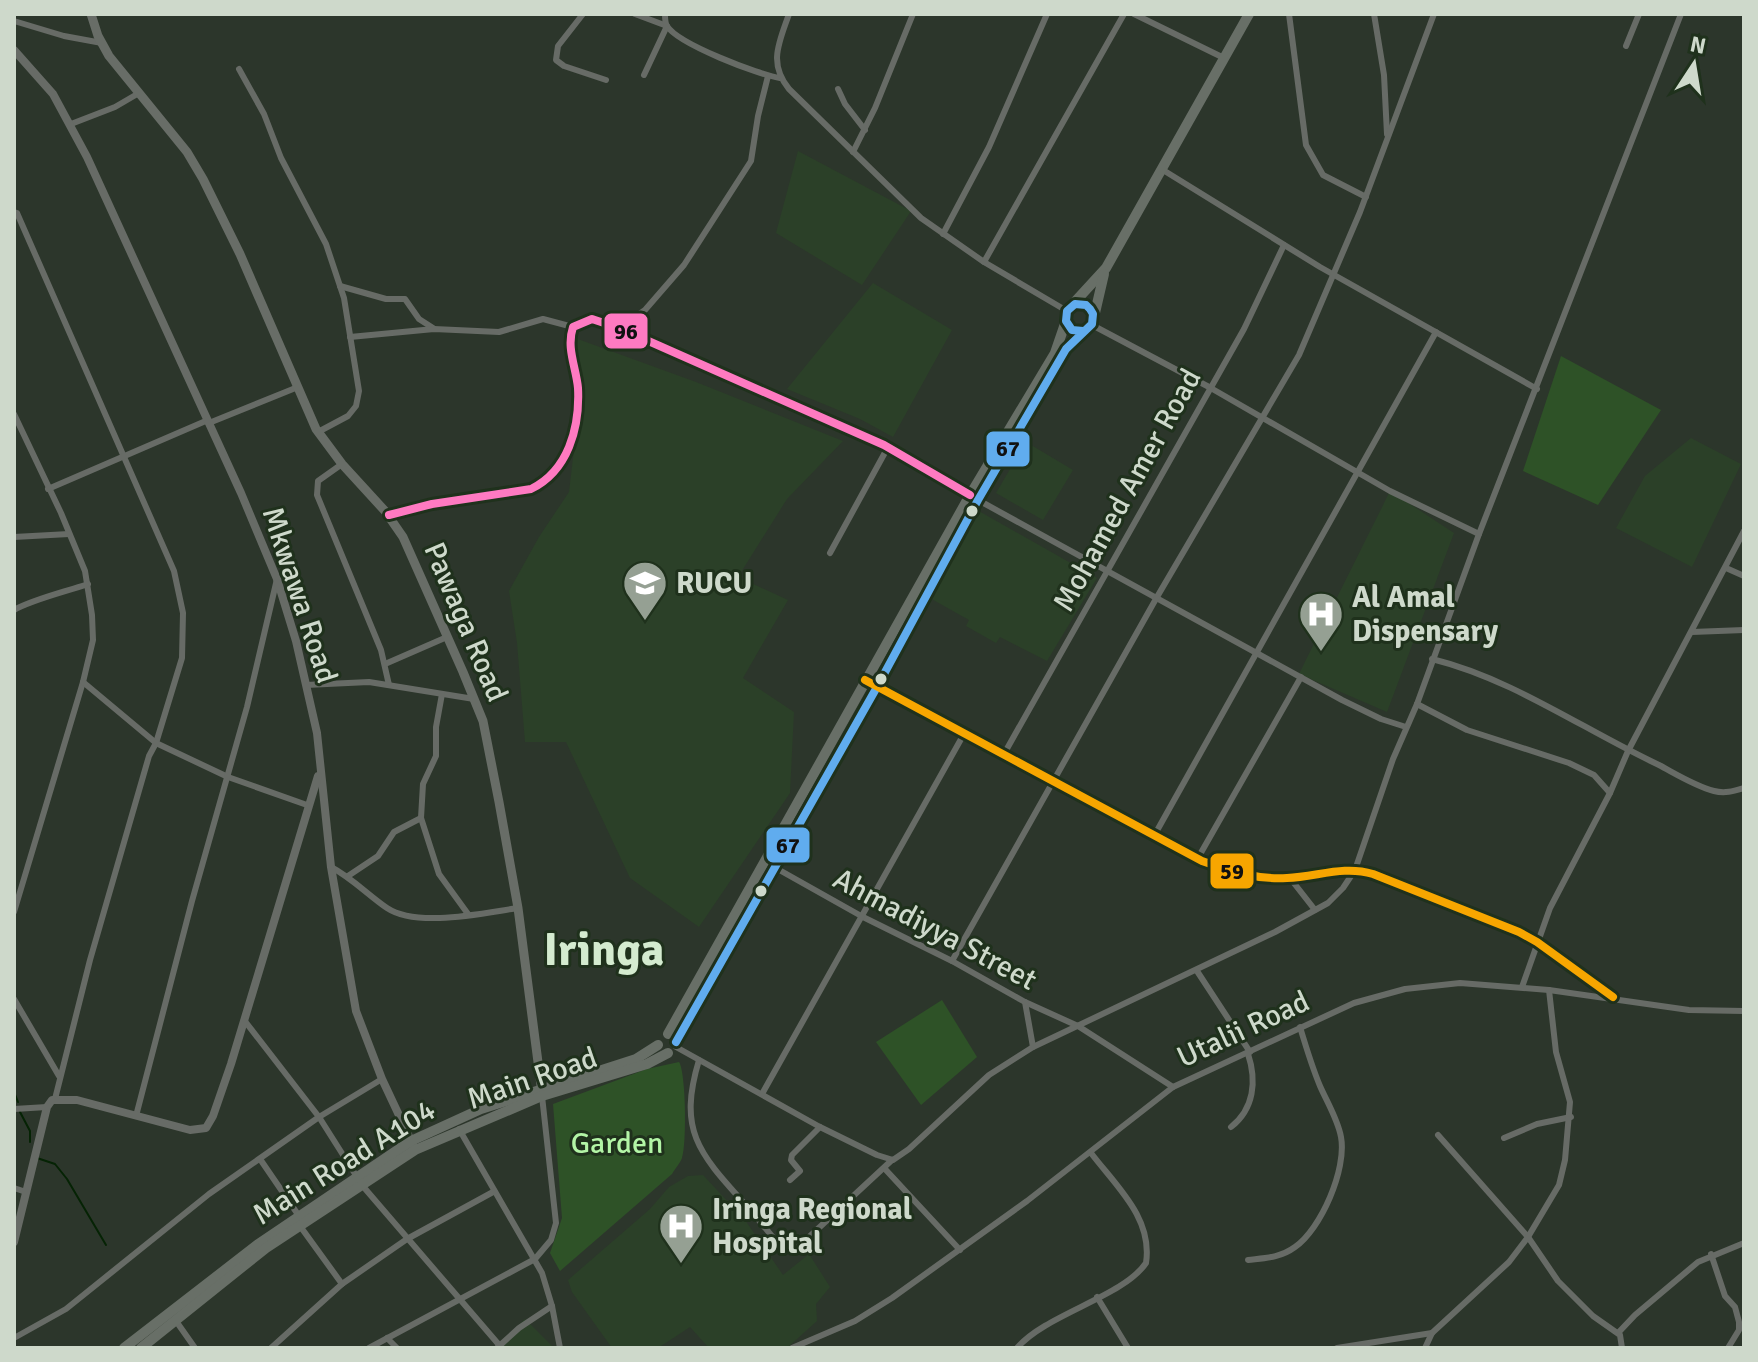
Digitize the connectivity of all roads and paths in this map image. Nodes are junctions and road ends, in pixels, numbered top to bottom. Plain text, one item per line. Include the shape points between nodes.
1 (91, 14) edge
2 (583, 14) edge
3 (635, 14) edge
4 (665, 14) edge
5 (789, 14) edge
6 (913, 14) edge
7 (1047, 14) edge
8 (1124, 14) edge
9 (1134, 14) edge
10 (1249, 14) edge
11 (1289, 14) edge
12 (1374, 14) edge
13 (1434, 14) edge
14 (1639, 14) edge
15 (1681, 14) edge
16 (14, 21) edge
17 (667, 26) junction
18 (102, 43) junction
19 (1626, 46) dead end
20 (14, 50) edge
21 (1224, 58) junction
22 (239, 69) dead end
23 (644, 75) dead end
24 (768, 76) junction
25 (780, 78) junction
26 (606, 80) dead end
27 (838, 89) dead end
28 (139, 93) junction
29 (71, 124) junction
30 (865, 130) junction
31 (1387, 138) junction
32 (853, 152) junction
33 (1163, 170) junction
34 (1366, 197) junction
35 (14, 212) edge
36 (943, 234) junction
37 (1284, 245) junction
38 (984, 262) junction
39 (1106, 268) junction
40 (1333, 274) junction
41 (340, 286) junction
42 (1068, 313) junction
43 (1089, 325) junction
44 (573, 327) junction
45 (619, 328) junction
46 (434, 329) junction
47 (1436, 332) junction
48 (350, 337) junction
49 (298, 387) junction
50 (1209, 387) junction
51 (1537, 389) junction
52 (14, 414) edge
53 (1263, 418) junction
54 (208, 421) junction
55 (318, 432) junction
56 (888, 447) junction
57 (124, 455) junction
58 (342, 464) junction
59 (1357, 471) junction
60 (48, 489) junction
61 (974, 498) junction
62 (389, 515) junction
63 (1744, 531) edge
64 (69, 534) junction
65 (1479, 534) junction
66 (14, 537) edge
67 (830, 553) dead end
68 (1726, 568) junction
69 (1109, 570) junction
70 (1744, 576) edge
71 (277, 579) junction
72 (88, 584) junction
73 (1157, 597) junction
74 (14, 610) edge
75 (1744, 630) edge
76 (1692, 632) junction
77 (448, 637) junction
78 (1257, 652) junction
79 (1432, 659) junction
80 (385, 664) junction
81 (1301, 677) junction
82 (865, 680) junction
83 (83, 682) junction
84 (306, 685) junction
85 (389, 685) junction
86 (877, 687) junction
87 (442, 694) junction
88 (474, 699) junction
89 (1417, 704) junction
90 (1406, 727) junction
91 (965, 732) junction
92 (156, 743) junction
93 (1628, 751) junction
94 (1004, 754) junction
95 (319, 772) junction
96 (228, 777) junction
97 (1054, 781) junction
98 (1744, 788) edge
99 (1610, 793) junction
100 (307, 805) junction
101 (421, 818) junction
102 (1154, 836) junction
103 (1198, 858) junction
104 (331, 867) junction
105 (774, 867) junction
106 (1355, 870) junction
107 (348, 876) junction
108 (1290, 878) junction
109 (518, 908) junction
110 (1315, 910) junction
111 (14, 912) edge
112 (468, 914) junction
113 (863, 917) junction
114 (1537, 942) junction
115 (952, 961) junction
116 (1197, 971) junction
117 (1522, 987) junction
118 (1549, 990) junction
119 (14, 999) edge
120 (1619, 1001) junction
121 (1025, 1002) junction
122 (1744, 1011) edge
123 (244, 1020) junction
124 (1078, 1026) junction
125 (1300, 1027) junction
126 (672, 1044) junction
127 (1033, 1047) junction
128 (1249, 1053) junction
129 (699, 1060) junction
130 (59, 1076) junction
131 (382, 1079) junction
132 (1173, 1087) junction
133 (542, 1092) junction
134 (762, 1094) junction
135 (55, 1099) junction
136 (47, 1107) junction
137 (14, 1109) edge
138 (136, 1116) junction
139 (319, 1117) junction
140 (1571, 1117) junction
141 (820, 1127) junction
142 (1231, 1127) dead end
143 (459, 1129) junction
144 (1438, 1135) dead end
145 (1504, 1138) dead end
146 (413, 1146) junction
147 (1091, 1153) junction
148 (260, 1159) junction
149 (893, 1160) junction
150 (885, 1169) junction
151 (790, 1180) dead end
152 (359, 1181) junction
153 (14, 1188) edge
154 (26, 1192) junction
155 (493, 1192) junction
156 (299, 1221) junction
157 (16, 1227) edge
158 (1528, 1237) junction
159 (407, 1239) junction
160 (14, 1242) edge
161 (1744, 1243) edge
162 (960, 1250) junction
163 (1711, 1254) junction
164 (535, 1259) junction
165 (1248, 1260) dead end
166 (342, 1284) junction
167 (1097, 1297) junction
168 (460, 1300) junction
169 (552, 1306) junction
170 (176, 1321) junction
171 (1432, 1333) junction
172 (1618, 1333) junction
173 (14, 1338) edge
174 (387, 1338) junction
175 (499, 1347) edge
176 (124, 1348) edge
177 (141, 1348) edge
178 (195, 1348) edge
179 (271, 1348) edge
180 (369, 1348) edge
181 (397, 1348) edge
182 (560, 1348) edge
183 (792, 1348) edge
184 (1017, 1348) edge
185 (1128, 1348) edge
186 (1337, 1348) edge
187 (1425, 1348) edge
188 (1622, 1348) edge
189 (1728, 1348) edge

1 - 18 main road, Pawaga Road
2 - 26 street via 558,46 556,60
3 - 17 street
4 - 17 street
5 - 25 street via 776,58
6 - 30 street
7 - 36 street via 989,147
8 - 38 street
9 - 21 street
10 - 21 highway
11 - 34 street via 1306,145 1323,175
12 - 31 street
13 - 31 street
14 - 19 street
15 - 51 street
16 - 18 street
17 - 23 street
17 - 24 street via 697,46
18 - 28 main road, Pawaga Road
20 - 29 street, Mkwawa Road via 48,87
21 - 33 highway
22 - 41 street via 326,244
24 - 25 street
24 - 45 street via 751,161 684,265 645,310
25 - 32 street
27 - 30 street
28 - 29 street
28 - 49 main road, Pawaga Road via 203,179
29 - 54 street, Mkwawa Road
30 - 32 street
31 - 34 street
32 - 36 street
33 - 37 street
33 - 39 highway
34 - 40 street
35 - 57 street
36 - 38 street
37 - 40 street
37 - 50 street, Mohamed Amer Road
38 - 42 street
39 - 42 highway
39 - 43 highway
40 - 47 street
40 - 53 street via 1312,330
41 - 46 street via 405,299
41 - 48 street
42 - 43 highway via 1072,330
42 - 43 highway via 1075,304 1086,305 1093,314
42 - 61 highway via 1055,353
43 - 50 street
43 - 61 highway via 1066,349
44 - 45 street via 592,319
44 - 46 street via 543,319 499,332
44 - 62 street via 569,344 578,388 574,425 565,460 554,474 531,489
45 - 56 street
46 - 48 street
47 - 51 street
47 - 59 street
48 - 55 street via 359,391 356,406
49 - 54 street
49 - 55 main road, Pawaga Road
50 - 53 street
50 - 69 street, Mohamed Amer Road
51 - 65 street
52 - 60 street
53 - 59 street
53 - 73 street
54 - 57 street
54 - 71 street, Mkwawa Road
55 - 58 main road, Pawaga Road
56 - 61 street
56 - 67 street
57 - 60 street
57 - 92 street via 167,550 183,613 182,658
58 - 62 main road, Pawaga Road
58 - 80 street via 318,481 317,495
59 - 65 street
59 - 78 street
60 - 64 street
61 - 69 street
61 - 82 highway
61 - 86 highway
62 - 77 main road, Pawaga Road
63 - 68 street
64 - 66 street
64 - 72 street
65 - 79 street
68 - 70 street
68 - 76 street
69 - 73 street
69 - 94 street, Mohamed Amer Road
71 - 84 street, Mkwawa Road
71 - 96 street
72 - 74 street
72 - 83 street via 93,640
73 - 78 street
73 - 97 street
75 - 76 street
76 - 93 street
77 - 80 street
77 - 88 main road, Pawaga Road
78 - 81 street
78 - 102 street
79 - 89 street
79 - 93 street via 1461,666 1534,700
80 - 85 street
81 - 90 street
81 - 103 street
82 - 86 street
82 - 126 highway
83 - 92 street
83 - 111 street
84 - 85 street
84 - 95 street, Mkwawa Road
85 - 87 street
86 - 91 street
86 - 105 highway
87 - 88 street
87 - 101 street via 436,756 423,784
88 - 109 main road, Pawaga Road via 490,754
89 - 90 street
89 - 99 street via 1467,730 1569,763 1594,775
90 - 106 street
91 - 94 street
91 - 113 street
92 - 96 street
92 - 130 street
93 - 98 street via 1714,791
93 - 99 street
94 - 97 street
95 - 100 street
95 - 104 street, Mkwawa Road
96 - 100 street
96 - 138 street
97 - 102 street
97 - 115 street
99 - 114 street
100 - 123 street
101 - 107 street via 394,832 378,856
101 - 112 street via 439,874
102 - 103 street
103 - 108 street via 1235,873
104 - 107 street
104 - 131 street, Mkwawa Road via 356,1011
105 - 113 street, Ahmadiyya Street
105 - 126 highway
106 - 108 street
106 - 110 street via 1343,888
106 - 114 street
107 - 112 street via 402,915
108 - 110 street
109 - 112 street
109 - 133 main road, Pawaga Road
110 - 116 street
113 - 115 street, Ahmadiyya Street
113 - 134 street
114 - 117 street
114 - 120 street
115 - 121 street, Ahmadiyya Street
116 - 124 street
116 - 128 street
117 - 118 street, Utalii Road
117 - 125 street, Utalii Road via 1460,983 1405,989 1354,1003
118 - 120 street, Utalii Road
118 - 140 street
119 - 130 street
120 - 122 street, Utalii Road
121 - 124 street, Ahmadiyya Street
121 - 127 street
123 - 138 street via 206,1128 190,1130
123 - 139 street
124 - 127 street
124 - 132 street, Ahmadiyya Street
125 - 128 street, Utalii Road
125 - 165 street via 1343,1152 1327,1203 1303,1240 1273,1258
126 - 129 street
126 - 133 highway, Main Road A104
126 - 133 highway, Main Road via 647,1064
127 - 149 street via 989,1075
128 - 132 street, Utalii Road
128 - 142 street via 1254,1076 1249,1103
129 - 134 street
129 - 150 street via 689,1117 702,1154 784,1250 795,1250
130 - 135 street
131 - 139 street
131 - 146 street, Mkwawa Road
132 - 147 street, Utalii Road
133 - 143 highway, Main Road
133 - 146 highway, Main Road A104 via 466,1115
133 - 164 street via 556,1223 551,1240
134 - 141 street
135 - 136 street
135 - 138 street
136 - 137 street
136 - 154 street
139 - 148 street
139 - 152 street
140 - 145 street
140 - 158 street via 1559,1185
141 - 149 street
141 - 151 street via 790,1158 800,1171
143 - 146 highway, Main Road
143 - 155 street
144 - 158 street
146 - 152 highway, Main Road
147 - 162 street, Utalii Road
147 - 167 street via 1137,1212 1147,1259 1132,1278
148 - 156 street
148 - 173 street via 66,1309
149 - 150 street
150 - 162 street
152 - 156 highway, Main Road
152 - 159 street
153 - 154 street
154 - 157 street
155 - 159 street
155 - 164 street
156 - 166 street
156 - 170 highway, Main Road
156 - 176 highway, Main Road A104
157 - 160 street
158 - 171 street via 1498,1274
158 - 172 street via 1558,1281
159 - 166 street
159 - 168 street
161 - 163 street
162 - 183 street, Utalii Road via 855,1321
163 - 172 street
163 - 189 street via 1739,1322
164 - 168 street
164 - 169 street
166 - 179 street
167 - 184 street
167 - 185 street
168 - 174 street
168 - 175 street
169 - 175 street
169 - 182 street
170 - 177 highway, Main Road
170 - 178 street
171 - 186 street
171 - 187 street
172 - 188 street
174 - 180 street
174 - 181 street

